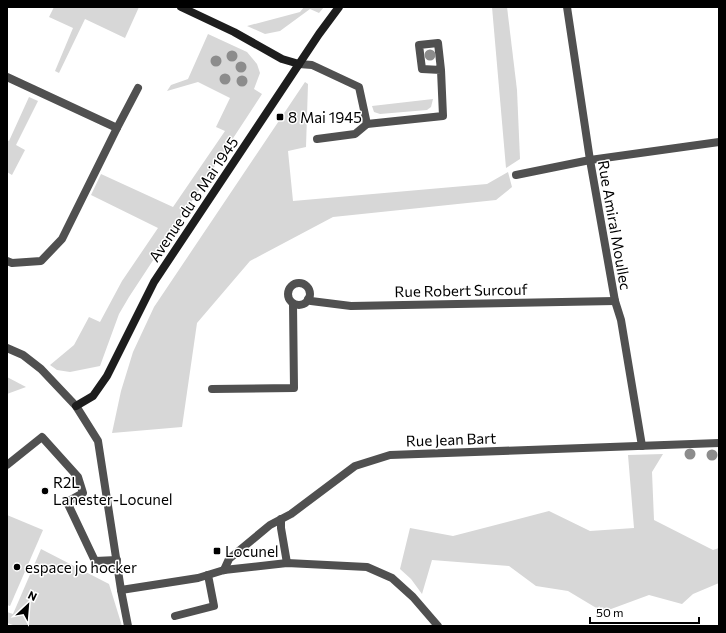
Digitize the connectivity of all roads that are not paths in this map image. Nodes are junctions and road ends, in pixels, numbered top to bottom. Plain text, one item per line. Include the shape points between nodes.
1 (181, 7) edge
2 (339, 7) edge
3 (567, 7) edge
4 (299, 64) junction
5 (441, 70) dead end
6 (7, 77) edge
7 (138, 88) dead end
8 (367, 124) junction
9 (117, 128) junction
10 (317, 139) dead end
11 (719, 142) edge
12 (590, 160) junction
13 (516, 175) dead end
14 (7, 261) edge
15 (308, 299) junction
16 (615, 301) junction
17 (293, 304) junction
18 (7, 348) edge
19 (212, 390) dead end
20 (76, 406) junction
21 (719, 443) edge
22 (642, 446) junction
23 (7, 465) edge
24 (281, 519) junction
25 (116, 560) junction
26 (287, 563) junction
27 (224, 570) junction
28 (208, 575) junction
29 (121, 590) junction
30 (175, 616) dead end
31 (128, 626) edge
32 (438, 626) edge

1 - 4 street via 234,32 282,59
2 - 4 street, Avenue du 8 Mai 1945
3 - 12 street, Rue Amiral Moullec
4 - 8 street via 312,64 359,87
4 - 20 street, Avenue du 8 Mai 1945 via 154,282 107,376 93,396
5 - 8 street via 443,116
6 - 9 street
7 - 9 street
8 - 10 street via 355,134
9 - 14 street via 62,239 41,261
11 - 12 street
12 - 13 street
12 - 16 street, Rue Amiral Moullec
15 - 16 street, Rue Robert Surcouf via 351,306
15 - 17 street via 300,305
15 - 17 street via 310,292 306,286 295,284 287,295
16 - 22 street, Rue Amiral Moullec
17 - 19 street via 294,388
18 - 20 street via 23,355 41,369
20 - 25 street via 98,441
21 - 22 street, Rue Jean Bart
22 - 24 street, Rue Jean Bart via 390,455 355,466
23 - 25 street via 42,438 78,477 83,493 67,502 95,561
24 - 26 street
24 - 27 street, Rue Jean Bart via 229,559
25 - 29 street
26 - 27 street
26 - 32 street via 367,567 392,578
27 - 28 street
28 - 29 street
28 - 30 street via 214,606
29 - 31 street

